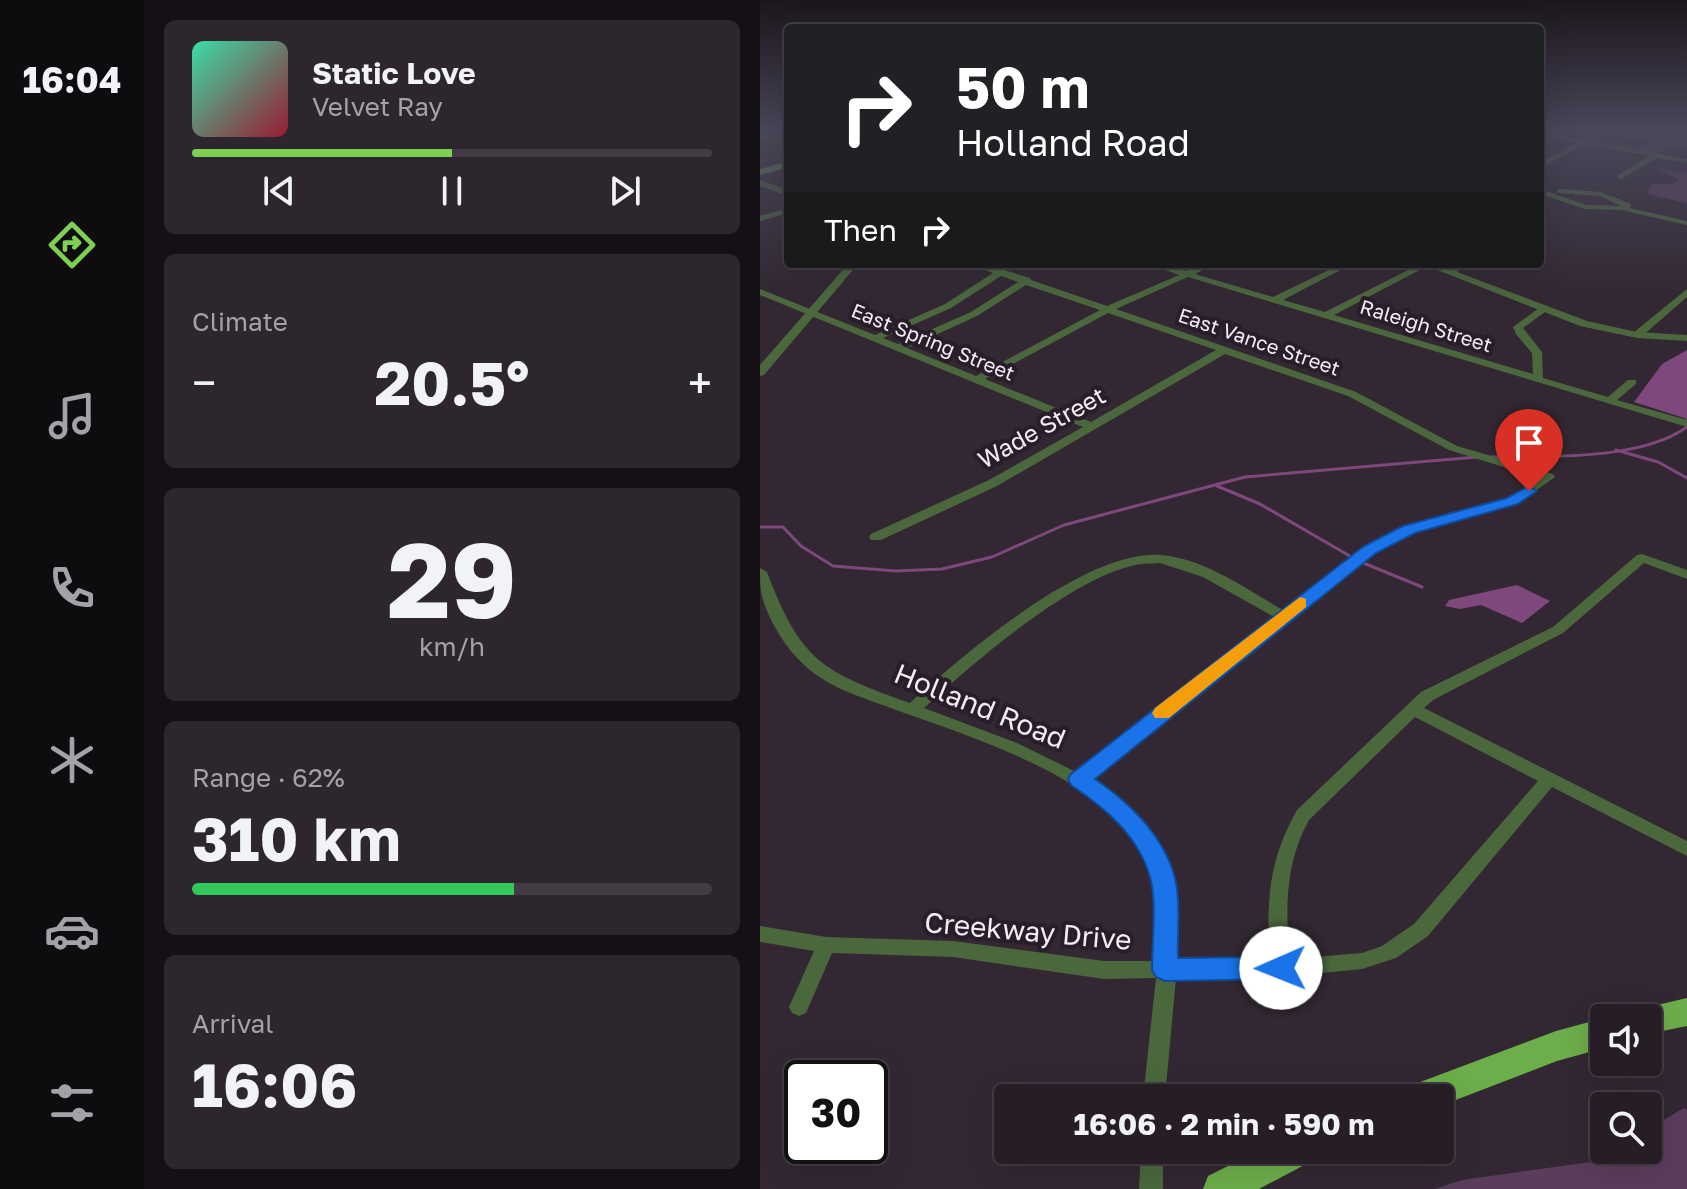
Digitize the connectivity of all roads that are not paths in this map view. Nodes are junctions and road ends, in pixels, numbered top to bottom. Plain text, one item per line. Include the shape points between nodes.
1 (1544, 190) edge
2 (1561, 193) junction
3 (1626, 208) junction
4 (784, 211) edge
5 (760, 219) edge
6 (1687, 221) edge
7 (850, 268) edge
8 (988, 268) edge
9 (1167, 268) edge
10 (1201, 268) edge
11 (1340, 268) edge
12 (1419, 268) edge
13 (1441, 268) edge
14 (1458, 268) edge
15 (1452, 271) junction
16 (1001, 272) junction
17 (1188, 274) junction
18 (1027, 280) junction
19 (760, 292) edge
20 (1687, 292) edge
21 (1275, 300) junction
22 (1109, 309) junction
23 (1542, 310) junction
24 (811, 312) junction
25 (1327, 315) junction
26 (1637, 335) junction
27 (1687, 338) edge
28 (874, 339) junction
29 (898, 348) junction
30 (1226, 349) junction
31 (760, 372) edge
32 (977, 379) junction
33 (1538, 379) junction
34 (1632, 382) dead end
35 (1609, 401) junction
36 (1687, 424) edge
37 (1091, 426) junction
38 (876, 537) dead end
39 (760, 572) edge
40 (1687, 575) edge
41 (1283, 616) junction
42 (1412, 709) junction
43 (913, 710) junction
44 (1079, 779) junction
45 (1549, 779) junction
46 (1687, 849) edge
47 (760, 934) edge
48 (826, 945) junction
49 (1281, 968) junction
50 (1165, 970) junction
51 (799, 1007) dead end
52 (1687, 1012) edge
53 (1662, 1017) edge
54 (1590, 1037) edge
55 (1155, 1084) edge
56 (1454, 1085) edge
57 (1152, 1164) edge
58 (1270, 1164) edge
59 (1151, 1189) edge
60 (1221, 1189) edge

1 - 2 street
2 - 3 street via 1601,194
2 - 3 street via 1585,207
3 - 6 street
4 - 5 street
7 - 24 street
8 - 16 street, East Vance Street
9 - 17 street, Raleigh Street
10 - 17 street
11 - 21 street
12 - 25 street
13 - 15 street
14 - 15 street
15 - 23 street
16 - 18 street, East Vance Street
16 - 28 street via 948,306
17 - 21 street, Raleigh Street
17 - 22 street
18 - 22 street, East Vance Street
18 - 29 street via 974,314
19 - 24 street, East Spring Street
20 - 26 street
21 - 25 street, Raleigh Street
22 - 30 street, East Vance Street
22 - 32 street
23 - 26 street
23 - 33 street via 1518,327 1537,352
24 - 28 street, East Spring Street
24 - 31 street
25 - 33 street, Raleigh Street
26 - 27 street
28 - 29 street, East Spring Street
29 - 32 street, East Spring Street
30 - 37 street, Wade Street
30 - 41 street, East Vance Street via 1352,394 1453,448 1549,477 1513,501 1409,529 1370,549
32 - 37 street, East Spring Street
33 - 35 street, Raleigh Street
34 - 35 street
35 - 36 street, Raleigh Street
37 - 38 street, Wade Street via 993,483
39 - 43 street, Holland Road via 782,624 820,671
40 - 42 street via 1642,558 1558,630 1427,696
41 - 43 street via 1180,564 1140,560 1026,615
41 - 44 street
42 - 45 street
42 - 49 street via 1292,832 1280,865 1276,903
43 - 44 street, Holland Road
44 - 50 street, Holland Road via 1117,805 1145,841 1163,878
45 - 46 street
45 - 49 street, Creekway Drive via 1421,930 1389,952 1362,961
47 - 48 street, Creekway Drive
48 - 50 street, Creekway Drive via 953,949 1104,970
48 - 51 street
49 - 50 street, Creekway Drive
50 - 55 street, Holland Road
52 - 53 highway
54 - 56 highway
57 - 59 street
58 - 60 highway

